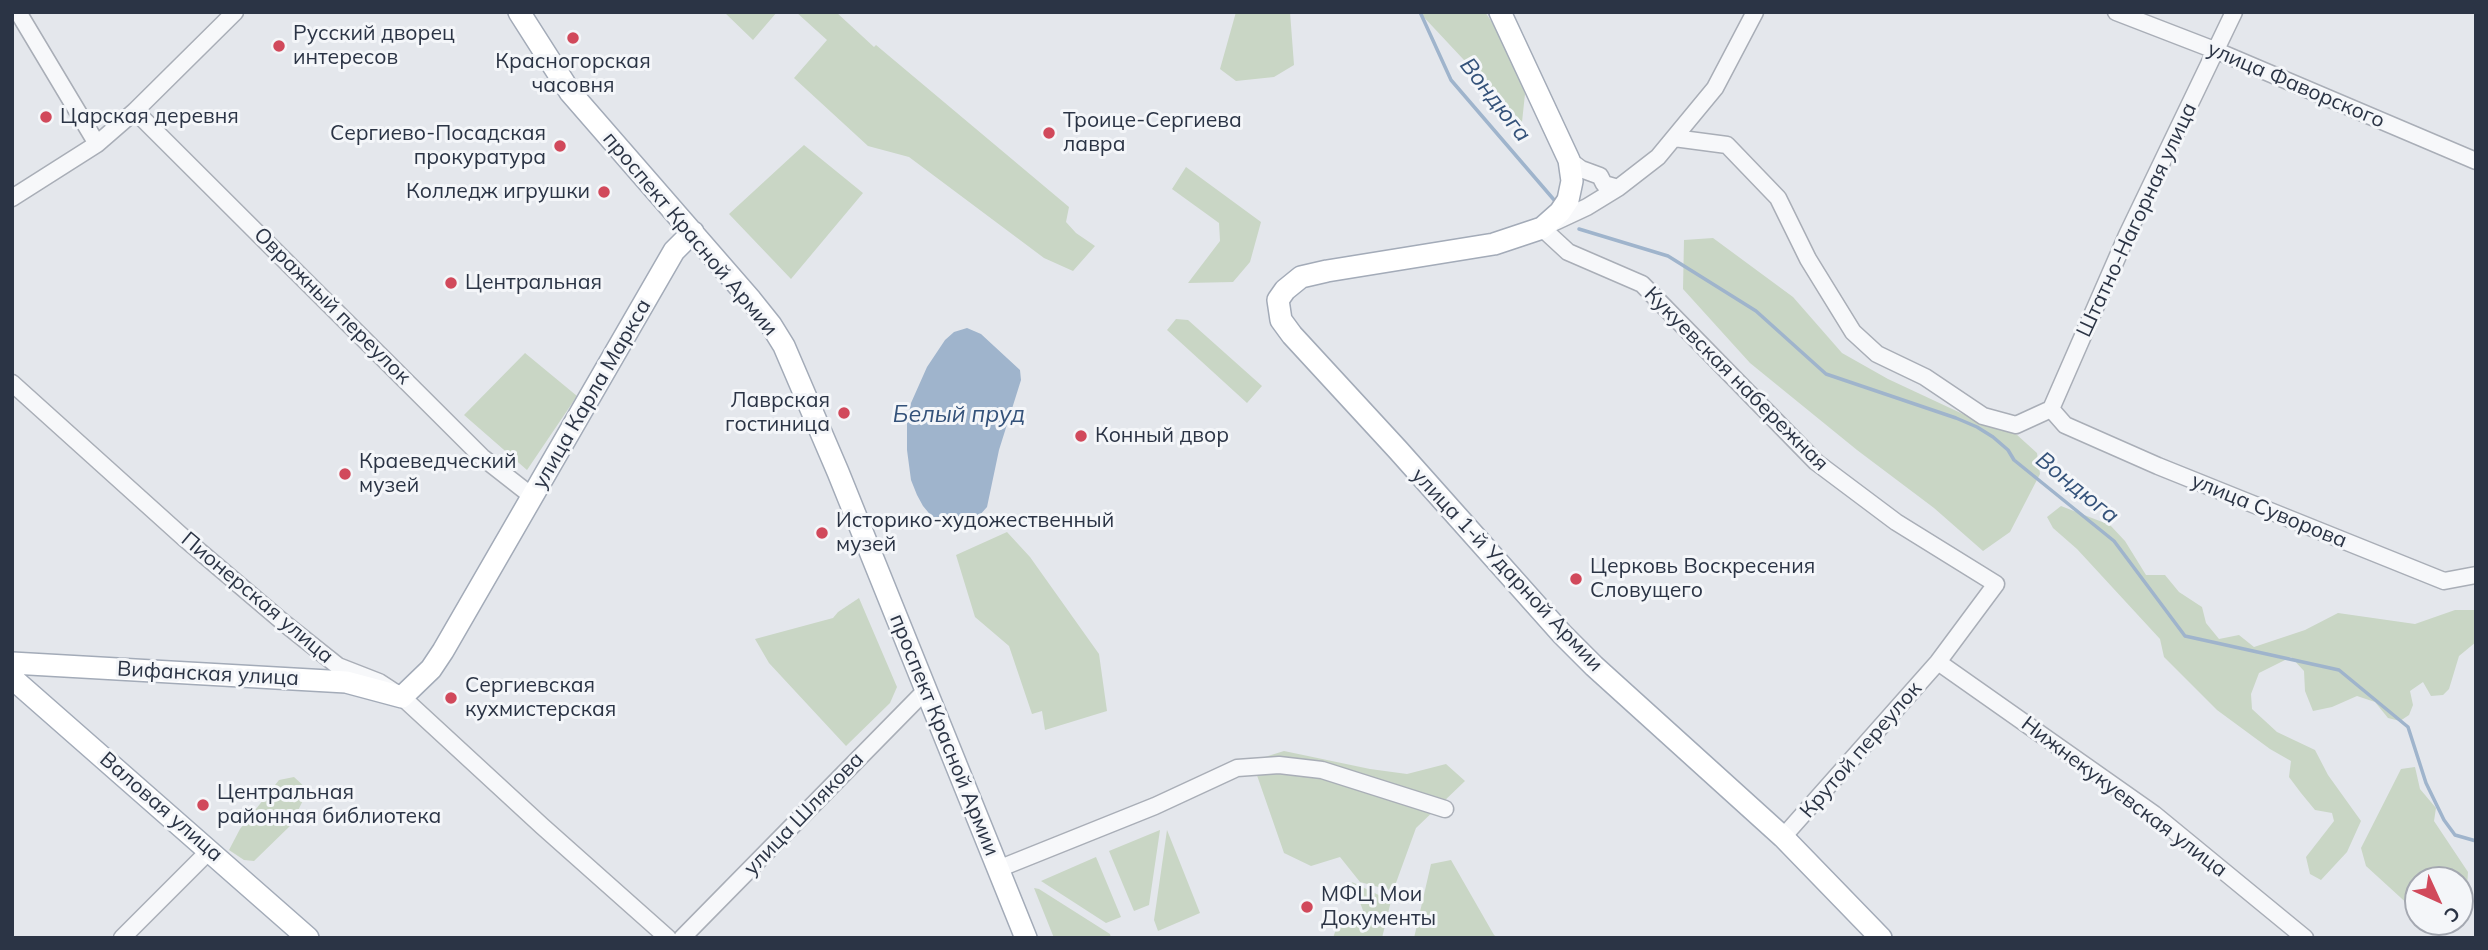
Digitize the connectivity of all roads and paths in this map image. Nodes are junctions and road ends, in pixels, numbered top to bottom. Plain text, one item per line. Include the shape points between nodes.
1 (18, 12) edge
2 (235, 12) edge
3 (519, 12) edge
4 (1500, 12) edge
5 (1755, 12) edge
6 (2116, 12) edge
7 (2234, 12) edge
8 (2217, 51) junction
9 (135, 111) junction
10 (1674, 138) junction
11 (97, 144) junction
12 (1569, 160) junction
13 (2476, 161) edge
14 (1618, 188) junction
15 (12, 198) edge
16 (1542, 228) junction
17 (693, 232) junction
18 (12, 383) edge
19 (2051, 409) junction
20 (533, 497) junction
21 (2476, 575) edge
22 (1996, 584) joint
23 (1938, 662) junction
24 (12, 663) edge
25 (12, 678) edge
26 (926, 690) junction
27 (402, 696) junction
28 (1445, 809) dead end
29 (1783, 838) junction
30 (210, 850) junction
31 (998, 869) junction
32 (122, 938) edge
33 (308, 938) edge
34 (668, 938) edge
35 (682, 938) edge
36 (1026, 938) edge
37 (1881, 938) edge
38 (2305, 938) edge

1 - 11 street
2 - 9 street
3 - 17 main road, проспект Красной Армии via 570,92
4 - 12 main road
5 - 10 street via 1715,88
6 - 8 street, улица Фаворского
7 - 8 street, Штатно-Нагорная улица
8 - 13 street, улица Фаворского
8 - 19 street, Штатно-Нагорная улица via 2127,235
9 - 11 street
9 - 20 street, Овражный переулок via 482,457
10 - 14 street via 1658,157
10 - 19 street via 1727,145 1778,198 1808,259 1853,332 1877,354 1925,377 1983,416 2016,425
11 - 15 street
12 - 14 street
12 - 16 main road via 1572,181 1568,200
14 - 16 street
16 - 22 street, Кукуевская набережная via 1568,252 1642,284 1816,462 1896,522
16 - 29 main road, улица 1-й Ударной Армии via 1494,244 1301,277 1278,300 1281,320 1562,634
17 - 20 main road, улица Карла Маркса via 674,251
17 - 26 main road, проспект Красной Армии via 784,346
18 - 27 street, Пионерская улица via 184,538 338,666
19 - 21 street, улица Суворова via 2065,425 2158,466 2444,581
20 - 27 main road, улица Карла Маркса via 443,651
22 - 23 street, Крутой переулок
23 - 29 street, Крутой переулок
23 - 38 street, Нижнекукуевская улица via 2154,814
24 - 27 main road, Вифанская улица via 346,682
25 - 30 main road, Валовая улица
26 - 31 main road, проспект Красной Армии
26 - 35 street, улица Шлякова
27 - 34 street, Пионерская улица
28 - 31 street via 1321,770 1279,765 1237,768
29 - 37 main road, улица 1-й Ударной Армии
30 - 32 street
30 - 33 main road, Валовая улица
31 - 36 main road, проспект Красной Армии

